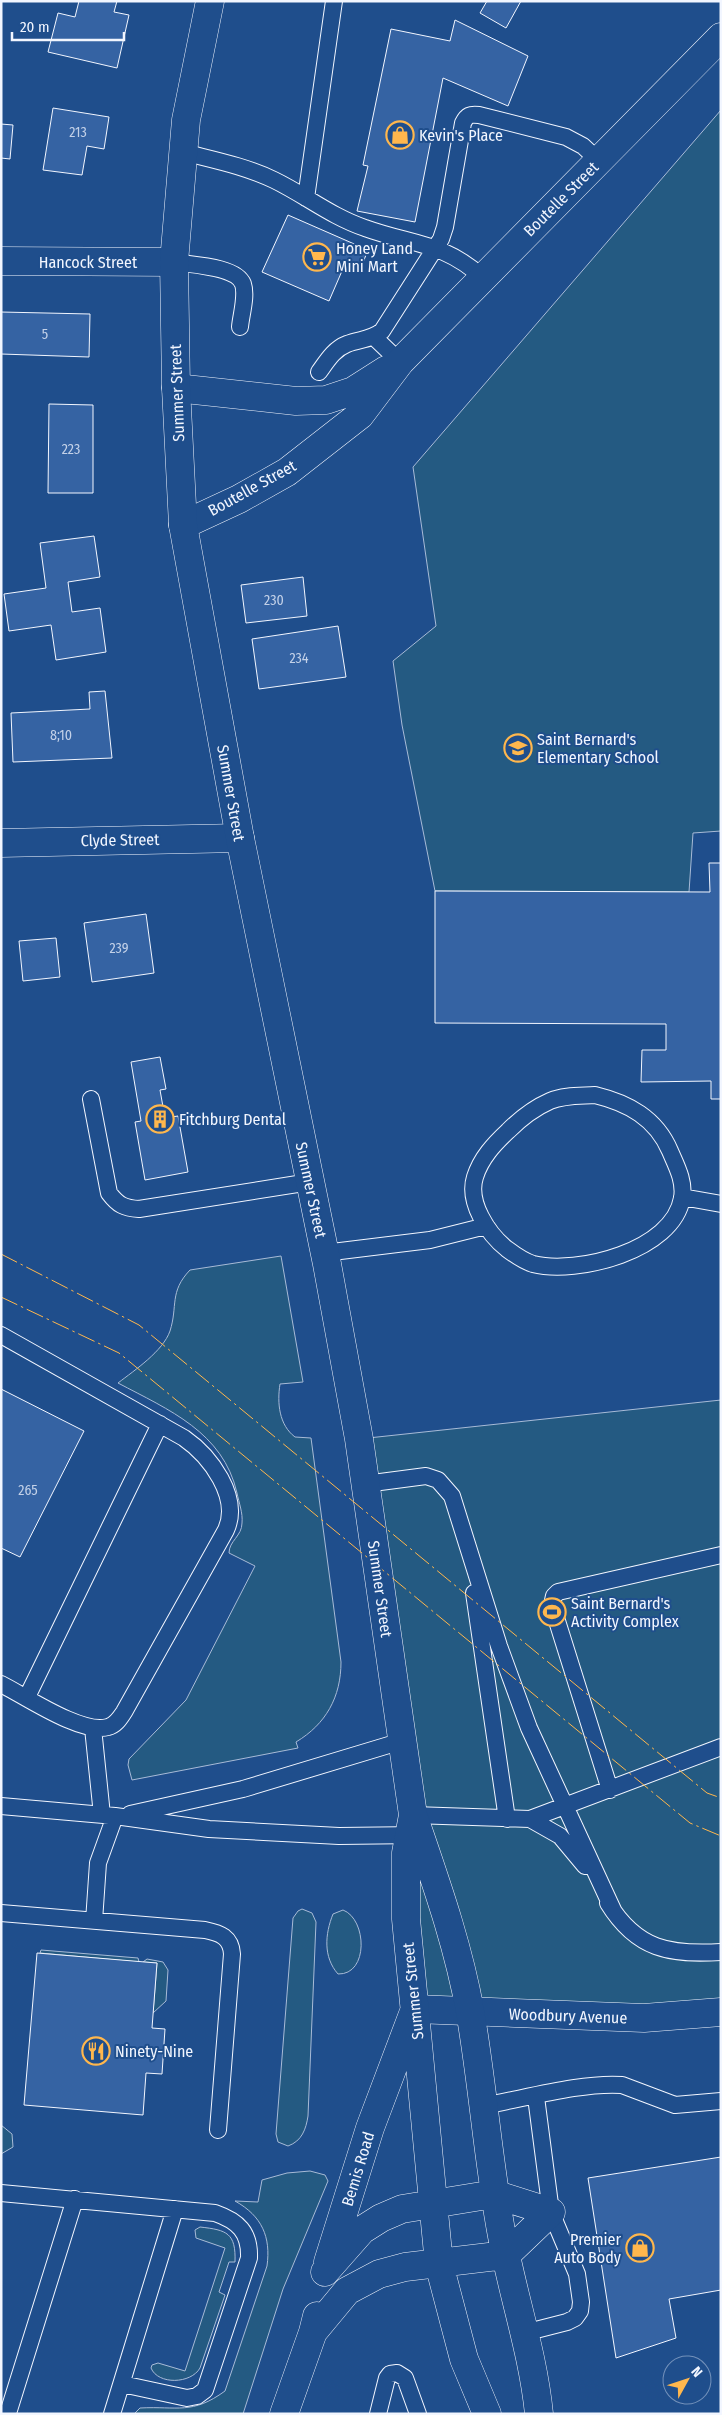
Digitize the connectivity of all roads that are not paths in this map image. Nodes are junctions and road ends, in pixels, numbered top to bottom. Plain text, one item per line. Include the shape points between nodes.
1 (210, 1) edge
2 (334, 1) edge
3 (721, 38) edge
4 (183, 152) junction
5 (599, 161) junction
6 (306, 198) junction
7 (437, 248) junction
8 (1, 261) edge
9 (174, 262) junction
10 (483, 278) junction
11 (240, 327) dead end
12 (374, 337) junction
13 (400, 362) junction
14 (319, 372) dead end
15 (176, 388) junction
16 (183, 525) junction
17 (240, 838) junction
18 (1, 843) edge
19 (91, 1099) dead end
20 (310, 1182) junction
21 (682, 1197) junction
22 (721, 1204) edge
23 (486, 1226) junction
24 (324, 1253) junction
25 (1, 1335) edge
26 (160, 1424) junction
27 (365, 1484) junction
28 (467, 1546) junction
29 (721, 1555) edge
30 (1, 1684) edge
31 (27, 1697) junction
32 (93, 1728) junction
33 (402, 1741) junction
34 (721, 1748) edge
35 (610, 1790) junction
36 (1, 1806) edge
37 (565, 1806) junction
38 (109, 1816) junction
39 (507, 1819) junction
40 (530, 1819) junction
41 (414, 1828) junction
42 (614, 1912) junction
43 (1, 1914) edge
44 (94, 1921) junction
45 (721, 1952) edge
46 (414, 2009) junction
47 (470, 2011) junction
48 (721, 2012) edge
49 (536, 2096) junction
50 (721, 2101) edge
51 (482, 2106) junction
52 (218, 2130) dead end
53 (1, 2193) edge
54 (494, 2194) junction
55 (75, 2200) junction
56 (434, 2203) junction
57 (175, 2209) junction
58 (551, 2212) junction
59 (506, 2255) junction
60 (439, 2264) junction
61 (325, 2272) junction
62 (313, 2332) junction
63 (524, 2333) junction
64 (122, 2384) junction
65 (11, 2410) edge
66 (112, 2414) edge
67 (284, 2414) edge
68 (378, 2414) edge
69 (418, 2414) edge
70 (487, 2414) edge
71 (538, 2414) edge

1 - 4 main road, Summer Street via 186,120
2 - 6 lane
3 - 5 main road, Boutelle Street
4 - 6 lane via 253,170
4 - 9 main road, Summer Street
5 - 7 lane via 583,146 566,137 471,114 463,123 445,227
5 - 10 main road, Boutelle Street
6 - 7 lane via 364,228
7 - 10 lane via 467,263
7 - 12 lane via 382,332
8 - 9 main road, Hancock Street
9 - 11 lane via 233,273 240,280 244,293
9 - 15 main road, Summer Street
10 - 13 main road, Boutelle Street
12 - 13 lane
12 - 14 lane via 337,350
13 - 15 main road, Boutelle Street via 353,390 326,400 296,401
13 - 16 main road, Boutelle Street via 360,415 286,472 239,499
15 - 16 main road, Summer Street
16 - 17 main road, Summer Street
17 - 18 main road, Clyde Street
17 - 20 main road, Summer Street
19 - 20 lane via 109,1193 125,1208 139,1209
20 - 24 main road, Summer Street
21 - 22 lane
21 - 23 lane via 676,1214 663,1231 644,1246 623,1255 569,1266 532,1264 516,1257
21 - 23 lane via 681,1176 655,1126 619,1100 595,1095 571,1096 552,1100 533,1110 483,1158 474,1178 475,1200
23 - 24 lane via 430,1240
24 - 27 main road, Summer Street
25 - 26 lane
26 - 31 lane
26 - 32 lane via 200,1449 215,1468 229,1506 230,1522 124,1712 108,1728
27 - 28 lane via 426,1476 438,1480 452,1496
27 - 33 main road, Summer Street
28 - 37 lane via 499,1646 530,1728
28 - 39 lane
29 - 35 lane via 558,1592 554,1596 552,1605
30 - 31 lane
31 - 32 lane via 78,1724
32 - 38 lane
33 - 38 lane via 243,1789
33 - 41 main road, Summer Street
34 - 35 lane
35 - 37 lane
36 - 38 lane
37 - 40 lane
37 - 42 lane
38 - 41 lane via 218,1829 339,1836
38 - 44 lane via 98,1862
39 - 40 lane
39 - 41 lane
40 - 42 lane via 560,1836 588,1870
41 - 46 main road, Summer Street via 406,1853 406,1919
41 - 47 main road via 446,1912
42 - 45 lane via 632,1932 660,1948 689,1954
43 - 44 lane
44 - 52 lane via 205,1930 220,1933 232,1947
46 - 47 main road, Woodbury Avenue
46 - 56 main road, Summer Street
46 - 61 main road, Bemis Road via 370,2128
47 - 48 main road, Woodbury Avenue via 644,2018
47 - 51 main road
49 - 50 lane via 593,2086 622,2085 675,2105
49 - 51 lane
49 - 58 lane
51 - 54 main road
53 - 55 lane
54 - 56 main road
54 - 58 main road
54 - 59 main road
55 - 57 lane
55 - 65 lane
56 - 60 main road, Summer Street
56 - 61 main road via 402,2209 362,2230
57 - 64 lane
57 - 64 lane via 215,2213 232,2220 246,2237 249,2258 206,2390 187,2398
58 - 59 main road
58 - 63 lane via 577,2274 580,2311 567,2322
59 - 60 main road, Bemis Road
59 - 63 main road
60 - 62 main road, Bemis Road via 405,2267 379,2274 347,2290
60 - 70 main road, Summer Street via 464,2359
61 - 62 main road, Bemis Road
62 - 67 main road, Bemis Road
63 - 71 main road
64 - 66 lane
68 - 69 lane via 387,2378 397,2373 405,2378

